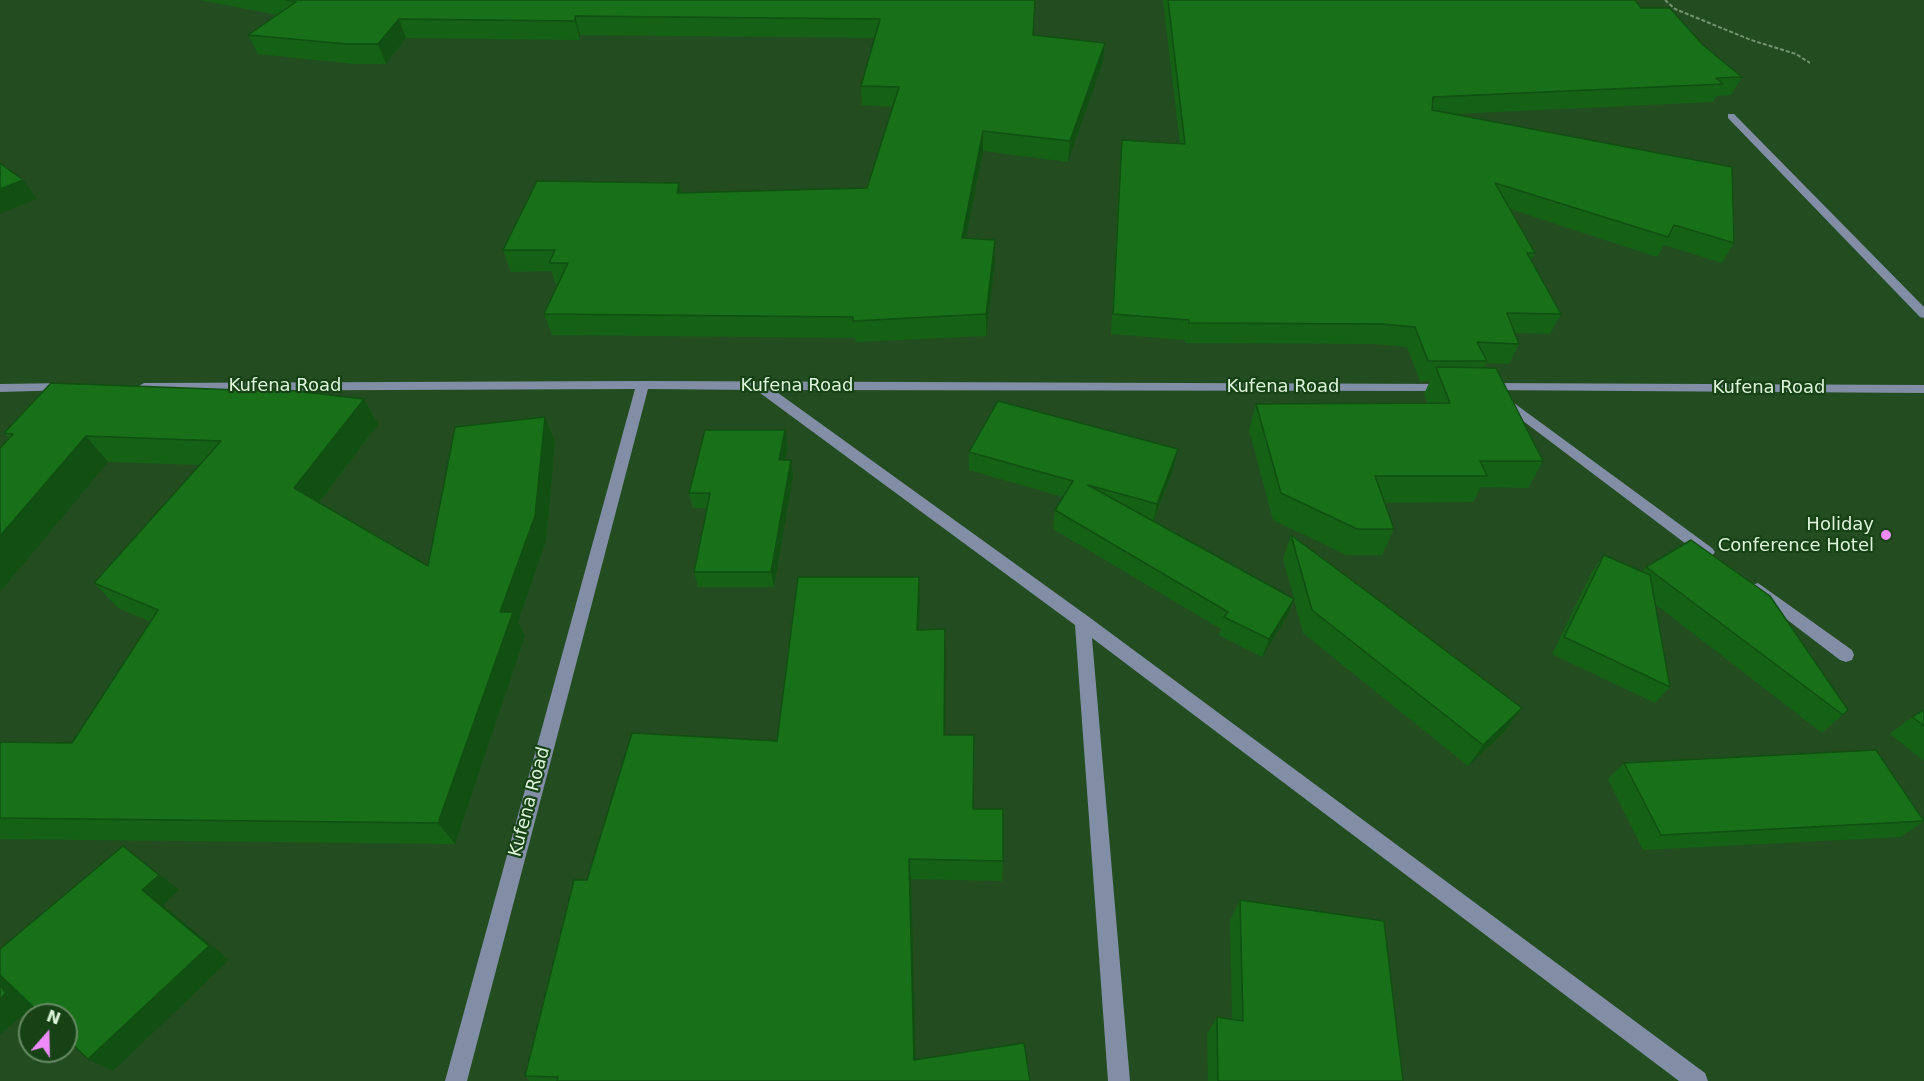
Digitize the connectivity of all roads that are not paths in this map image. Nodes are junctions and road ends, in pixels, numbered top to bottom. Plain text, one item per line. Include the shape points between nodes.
1 (1731, 116) dead end
2 (1924, 314) edge
3 (643, 385) junction
4 (760, 386) junction
5 (83, 387) edge
6 (131, 387) edge
7 (1474, 387) junction
8 (0, 388) edge
9 (1924, 389) edge
10 (1723, 563) edge
11 (1742, 577) edge
12 (1083, 622) junction
13 (1846, 655) dead end
14 (456, 1081) edge
15 (1119, 1081) edge
16 (1696, 1081) edge

1 - 2 street
3 - 4 street, Kufena Road
3 - 6 street, Kufena Road
3 - 14 street, Kufena Road
4 - 7 street, Kufena Road
4 - 12 street
5 - 8 street
7 - 9 street, Kufena Road
7 - 10 street
11 - 13 street
12 - 15 street
12 - 16 street

